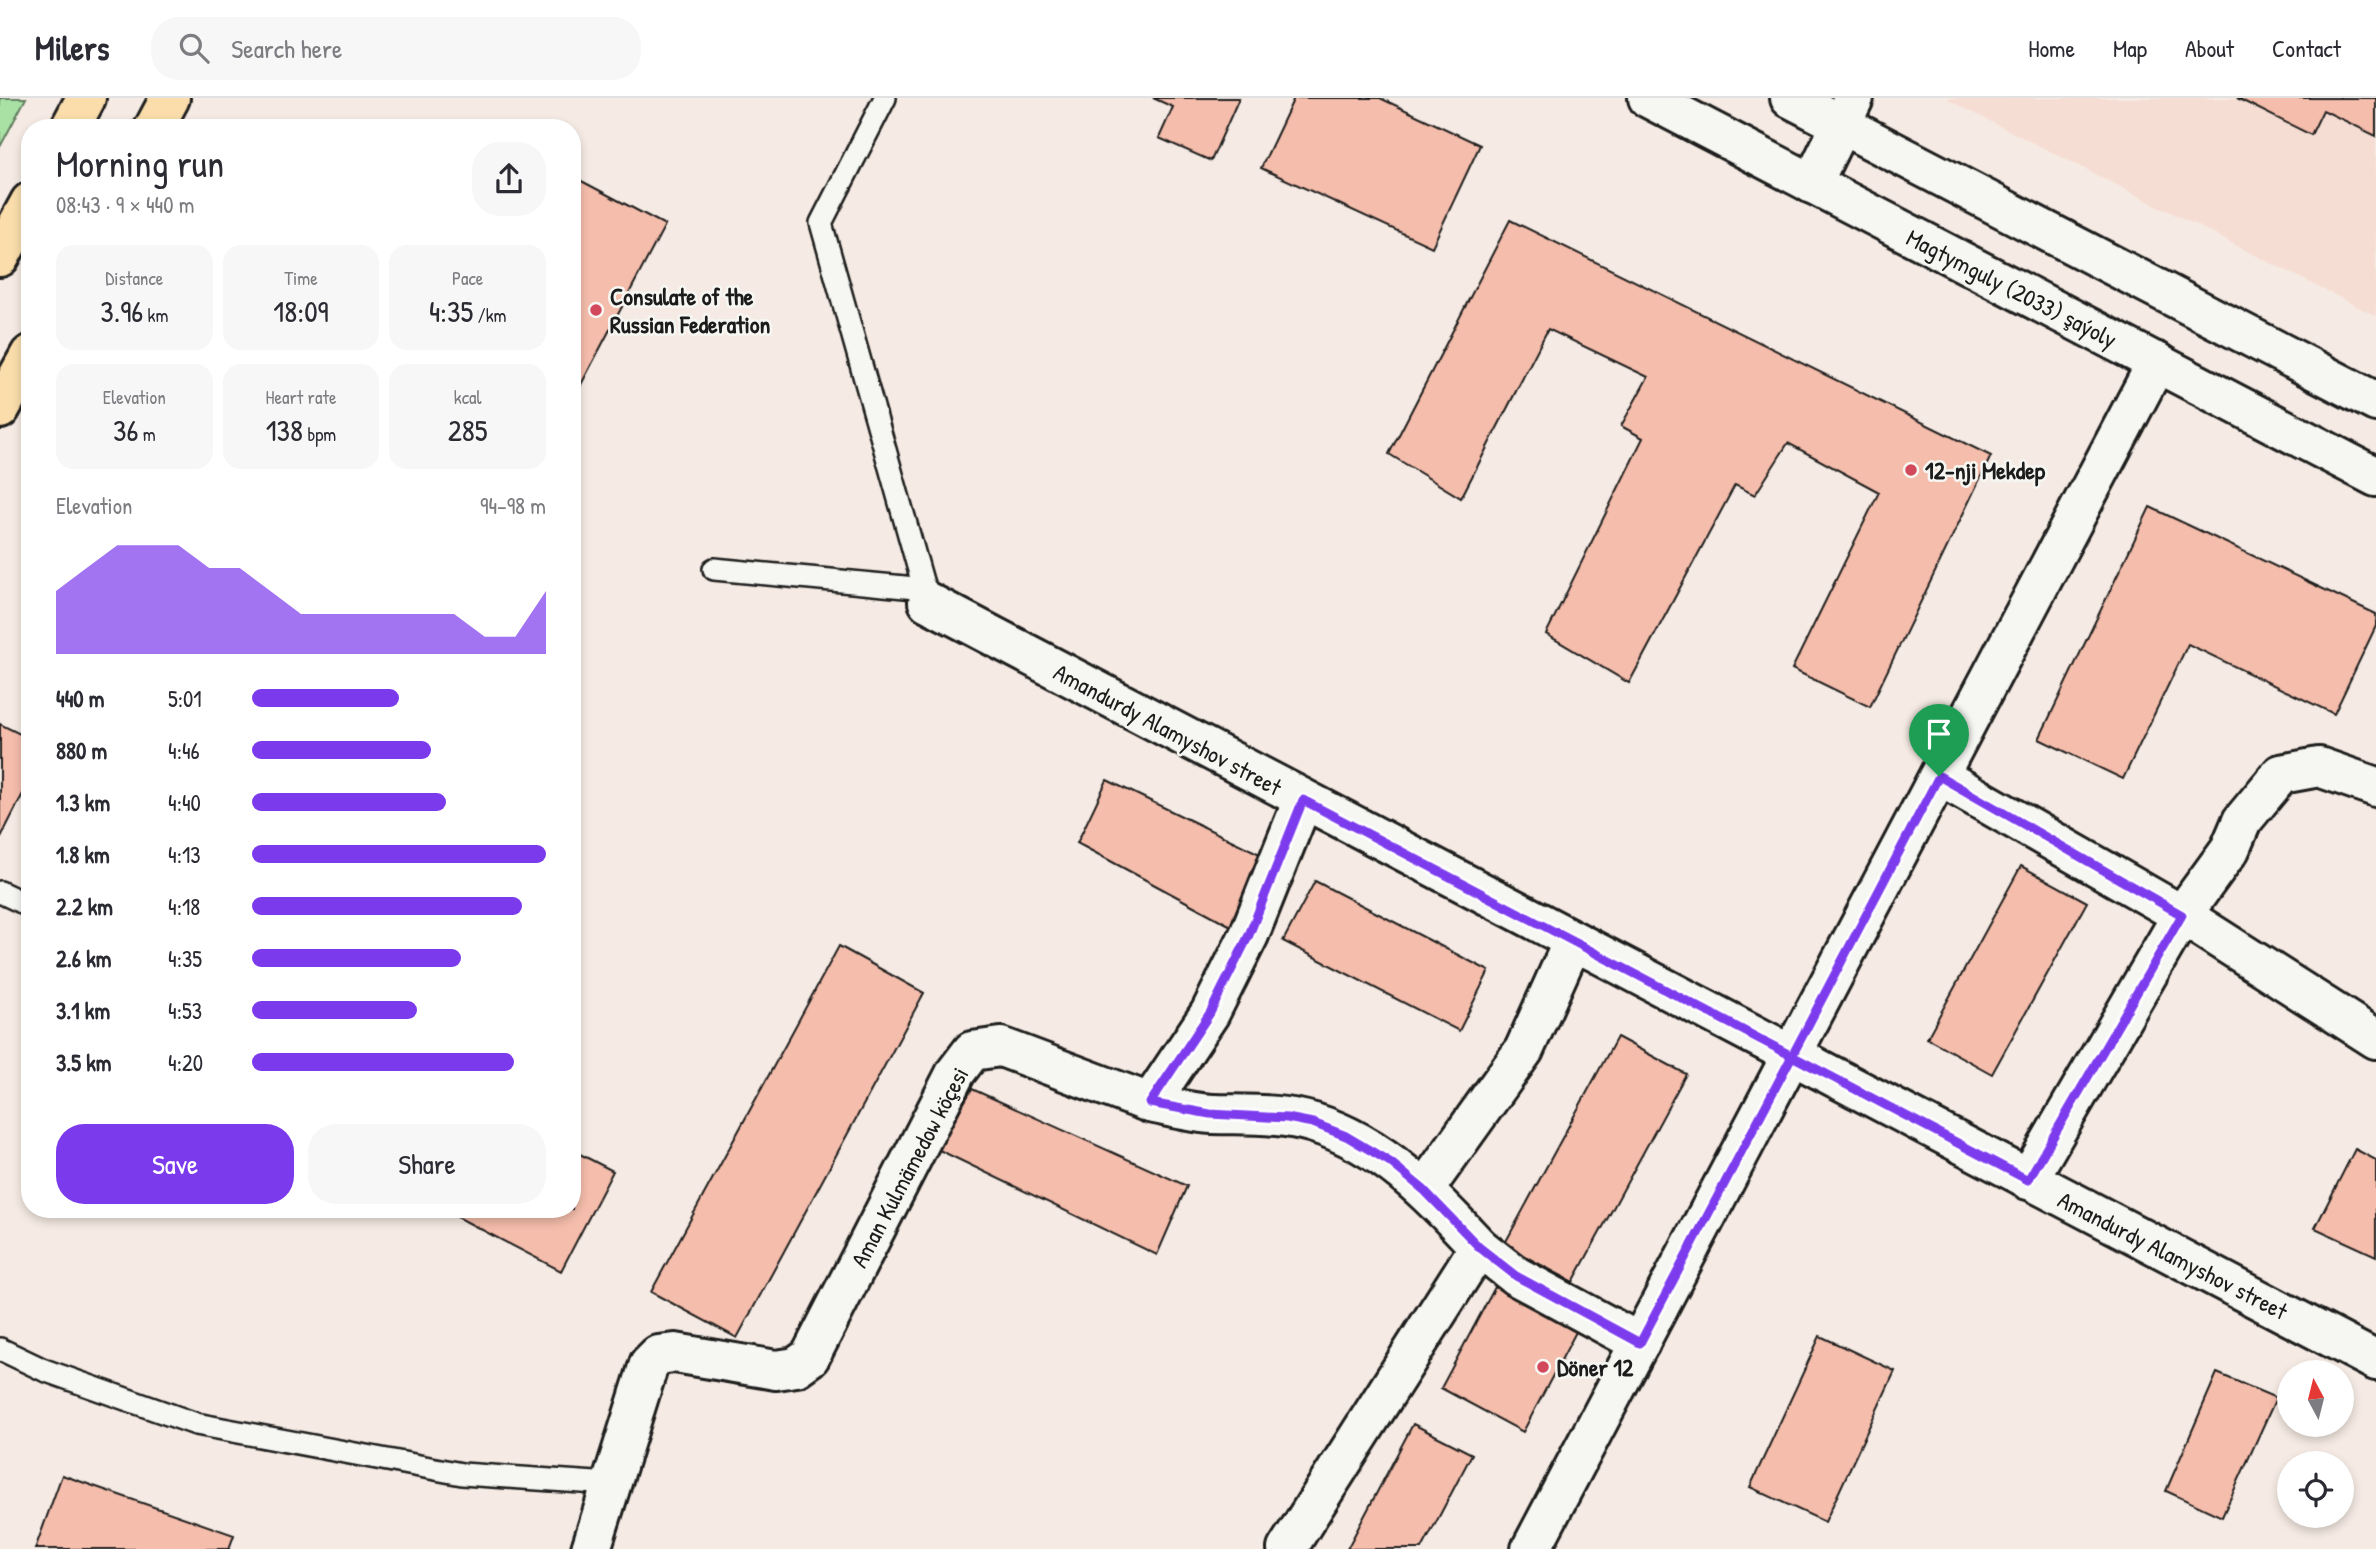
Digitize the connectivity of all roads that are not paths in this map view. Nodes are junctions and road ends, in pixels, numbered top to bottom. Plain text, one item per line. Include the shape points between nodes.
1 (86, 98) edge
2 (170, 98) edge
3 (885, 98) edge
4 (1648, 98) edge
5 (1790, 98) edge
6 (1847, 111) edge
7 (75, 119) edge
8 (159, 119) edge
9 (1812, 184) junction
10 (21, 218) edge
11 (0, 257) edge
12 (2157, 362) junction
13 (21, 372) edge
14 (2376, 402) edge
15 (0, 410) edge
16 (2376, 477) edge
17 (714, 569) dead end
18 (927, 596) junction
19 (1939, 776) junction
20 (2376, 787) edge
21 (1303, 800) junction
22 (0, 892) edge
23 (21, 902) edge
24 (2182, 915) junction
25 (1573, 942) junction
26 (2376, 1039) edge
27 (1792, 1056) junction
28 (1150, 1103) junction
29 (2028, 1180) junction
30 (1424, 1190) junction
31 (1479, 1247) junction
32 (1640, 1343) junction
33 (0, 1349) edge
34 (2376, 1361) edge
35 (611, 1484) junction
36 (591, 1549) edge
37 (1287, 1549) edge
38 (1531, 1549) edge

1 - 7 main road
2 - 8 main road
3 - 18 lane via 821,223
4 - 9 street, Magtymguly (2033) şaýoly
5 - 6 street
6 - 9 street
6 - 14 street
9 - 12 street, Magtymguly (2033) şaýoly
10 - 11 main road
12 - 16 street, Magtymguly (2033) şaýoly
12 - 19 street
13 - 15 main road
17 - 18 lane
18 - 21 street, Amandurdy Alamyshov street
19 - 24 street
19 - 27 street
20 - 24 street via 2319,767 2281,774 2242,821 2230,849
21 - 25 street, Amandurdy Alamyshov street
21 - 28 street via 1249,935 1210,1013
22 - 23 lane
24 - 26 street
24 - 29 street
25 - 27 street, Amandurdy Alamyshov street
25 - 30 street via 1524,1050
27 - 29 street, Amandurdy Alamyshov street
27 - 32 street
28 - 30 street via 1210,1114 1313,1123 1390,1162
28 - 35 street, Aman Kulmämedow köçesi via 1001,1047 972,1051 956,1072 810,1357 796,1367 776,1370 675,1353 658,1355 649,1364
29 - 34 street, Amandurdy Alamyshov street
30 - 31 street
31 - 32 street via 1516,1276
31 - 37 street
32 - 38 street
33 - 35 lane via 44,1370 196,1424 462,1474
35 - 36 street, Aman Kulmämedow köçesi

